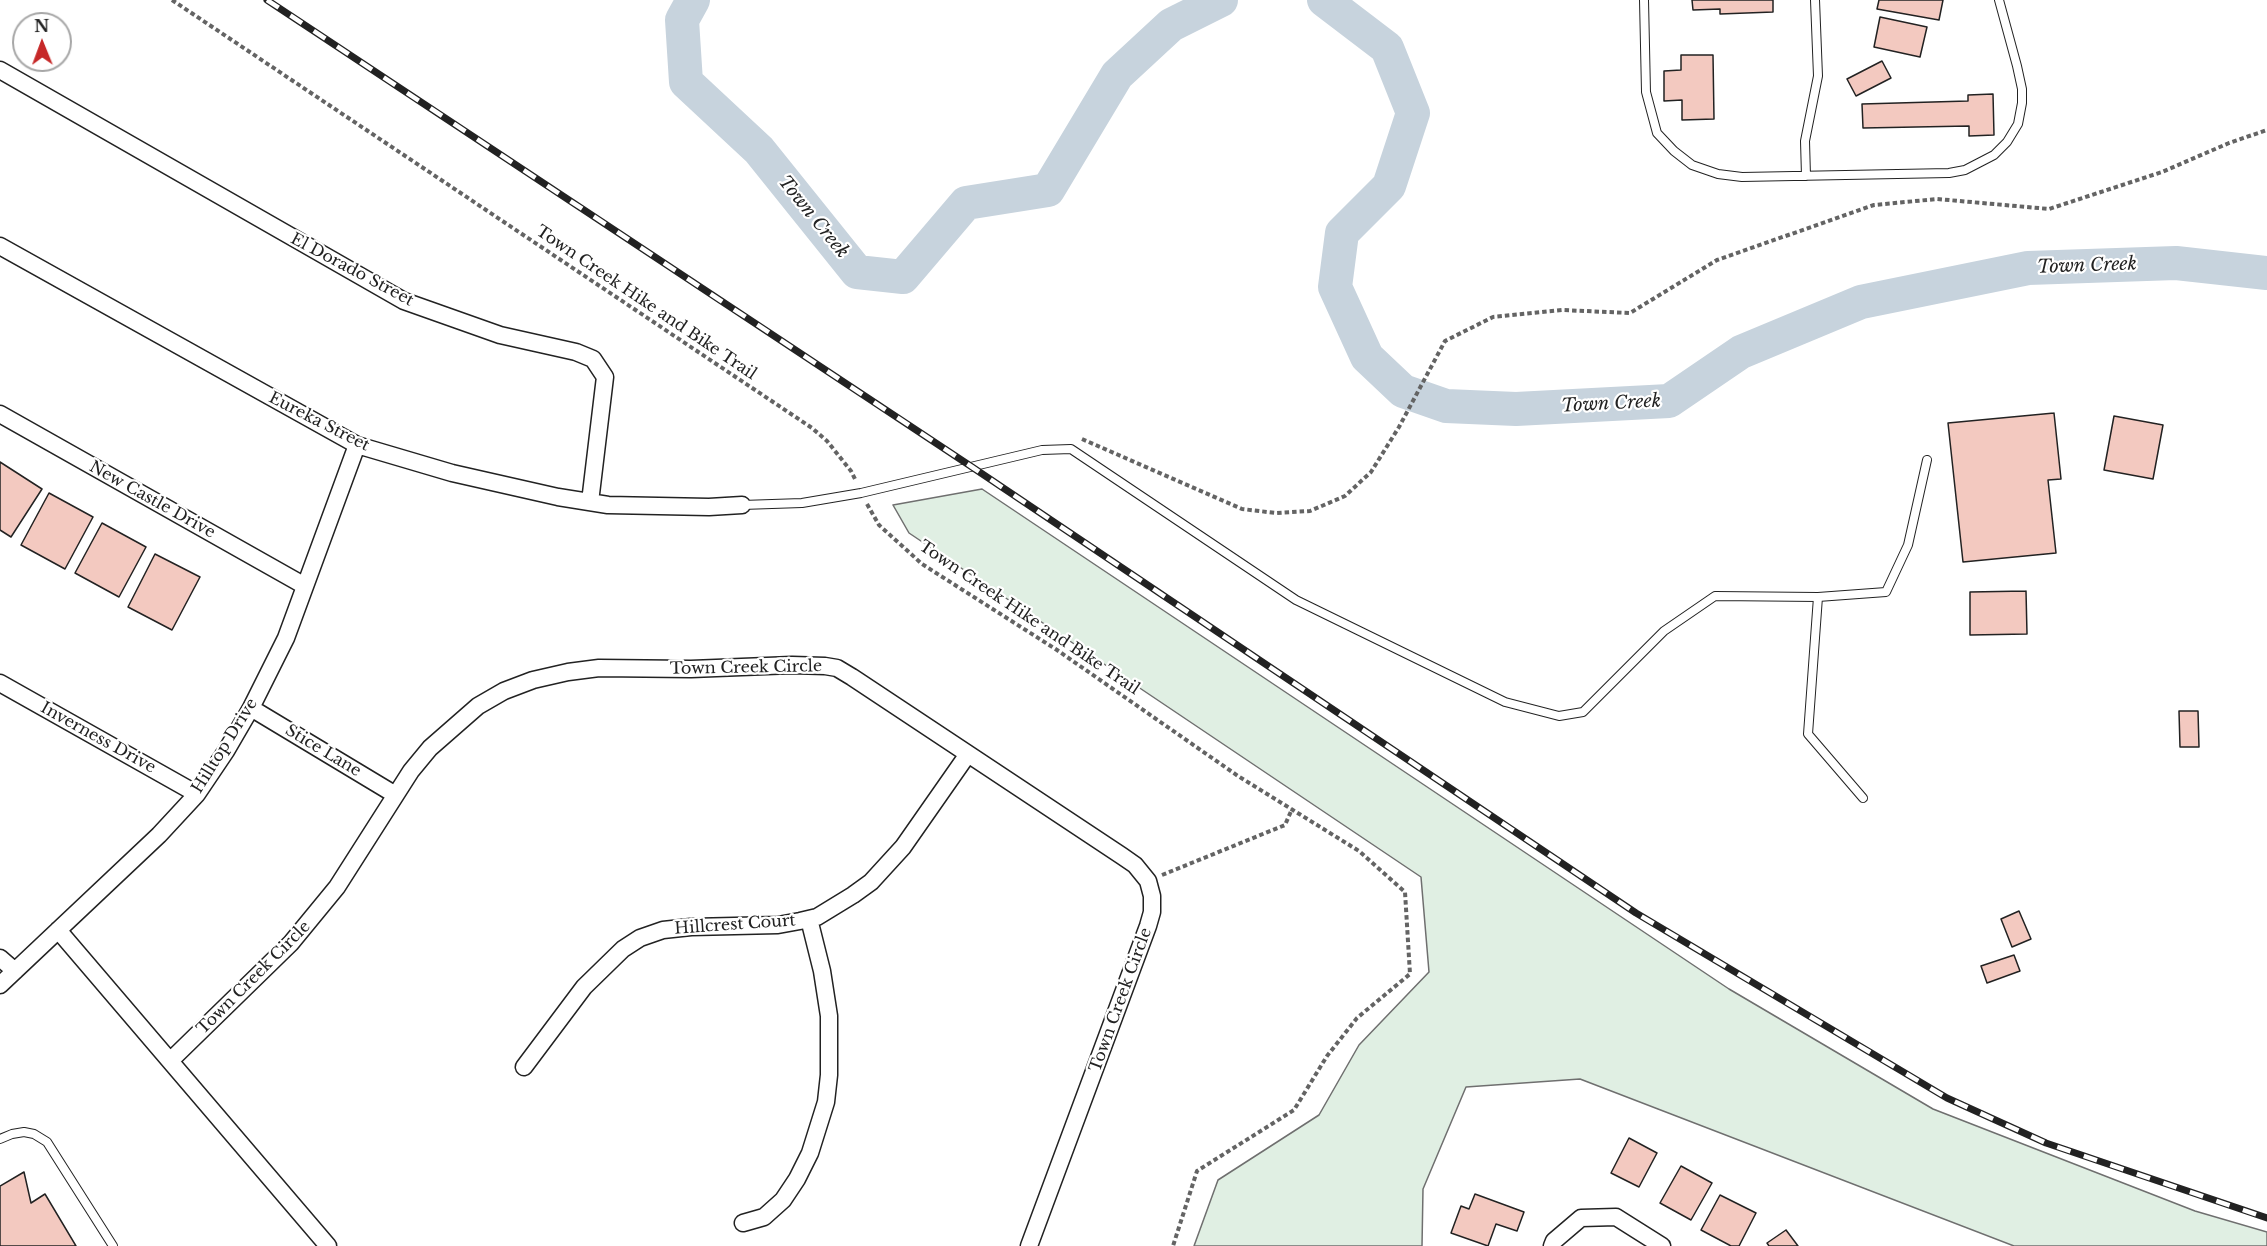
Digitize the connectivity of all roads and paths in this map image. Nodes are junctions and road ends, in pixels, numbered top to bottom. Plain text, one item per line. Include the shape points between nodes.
1 (172, 0) edge
2 (1644, 0) edge
3 (1815, 0) edge
4 (1999, 0) edge
5 (0, 70) edge
6 (2267, 130) edge
7 (1806, 176) junction
8 (0, 246) edge
9 (0, 414) edge
10 (1080, 439) dead end
11 (357, 445) junction
12 (1927, 460) dead end
13 (861, 493) junction
14 (590, 502) junction
15 (742, 505) joint
16 (305, 586) junction
17 (1818, 597) junction
18 (0, 683) edge
19 (251, 708) junction
20 (968, 754) junction
21 (197, 794) junction
22 (394, 794) junction
23 (1863, 798) dead end
24 (1292, 809) junction
25 (1148, 880) junction
26 (809, 919) junction
27 (58, 930) junction
28 (0, 958) edge
29 (15, 971) junction
30 (0, 985) edge
31 (170, 1061) junction
32 (524, 1067) dead end
33 (0, 1139) edge
34 (743, 1223) dead end
35 (113, 1246) edge
36 (328, 1246) edge
37 (1029, 1246) edge
38 (1173, 1246) edge
39 (1552, 1246) edge
40 (1662, 1246) edge

1 - 13 path, Town Creek Hike and Bike Trail via 812,429 851,471
2 - 7 lane via 1646,92 1657,133 1692,165 1718,174
3 - 7 lane via 1818,76 1805,141
4 - 7 lane via 2017,66 2022,103 2018,124 1994,155 1965,170 1949,173
5 - 14 street, El Dorado Street via 404,301 500,335 593,359 604,377
6 - 10 path via 2162,172 2049,209 1937,198 1874,205 1717,260 1630,313 1562,310 1493,317 1445,341 1371,472 1345,496 1310,511 1242,509
8 - 11 street, Eureka Street
9 - 16 street, New Castle Drive
11 - 14 street, Eureka Street via 452,473
11 - 16 street, Hilltop Drive
12 - 17 lane via 1908,545 1886,592
13 - 15 lane via 802,503
13 - 17 lane via 1042,450 1071,449 1296,600 1505,702 1559,716 1583,712 1664,631 1715,596
13 - 24 path, Town Creek Hike and Bike Trail via 879,525 922,564
14 - 15 street, Eureka Street
16 - 19 street, Hilltop Drive via 286,638
17 - 23 lane via 1808,734
18 - 21 street, Inverness Drive
19 - 21 street, Hilltop Drive
19 - 22 street, Stice Lane
20 - 22 street, Town Creek Circle via 837,668 599,668 533,680 478,706 430,748
20 - 25 street, Town Creek Circle via 1135,865
20 - 26 street, Hillcrest Court via 903,847 871,882
21 - 27 street, Hilltop Drive
22 - 31 street, Town Creek Circle via 359,854 315,916
24 - 25 path via 1285,825
24 - 38 path, Town Creek Hike and Bike Trail via 1359,851 1406,892 1410,974 1357,1018 1327,1056 1294,1110 1197,1171
25 - 37 street, Town Creek Circle via 1152,912 1148,926
26 - 32 street, Hillcrest Court via 778,925 663,930 640,938 584,987
26 - 34 street via 829,1016 826,1102 810,1153 783,1200 764,1217
27 - 29 street, Hilltop Drive
27 - 31 street
28 - 29 street
29 - 30 street, Hilltop Drive
31 - 36 street
33 - 35 lane via 24,1132 46,1142
39 - 40 street via 1581,1218 1616,1217

